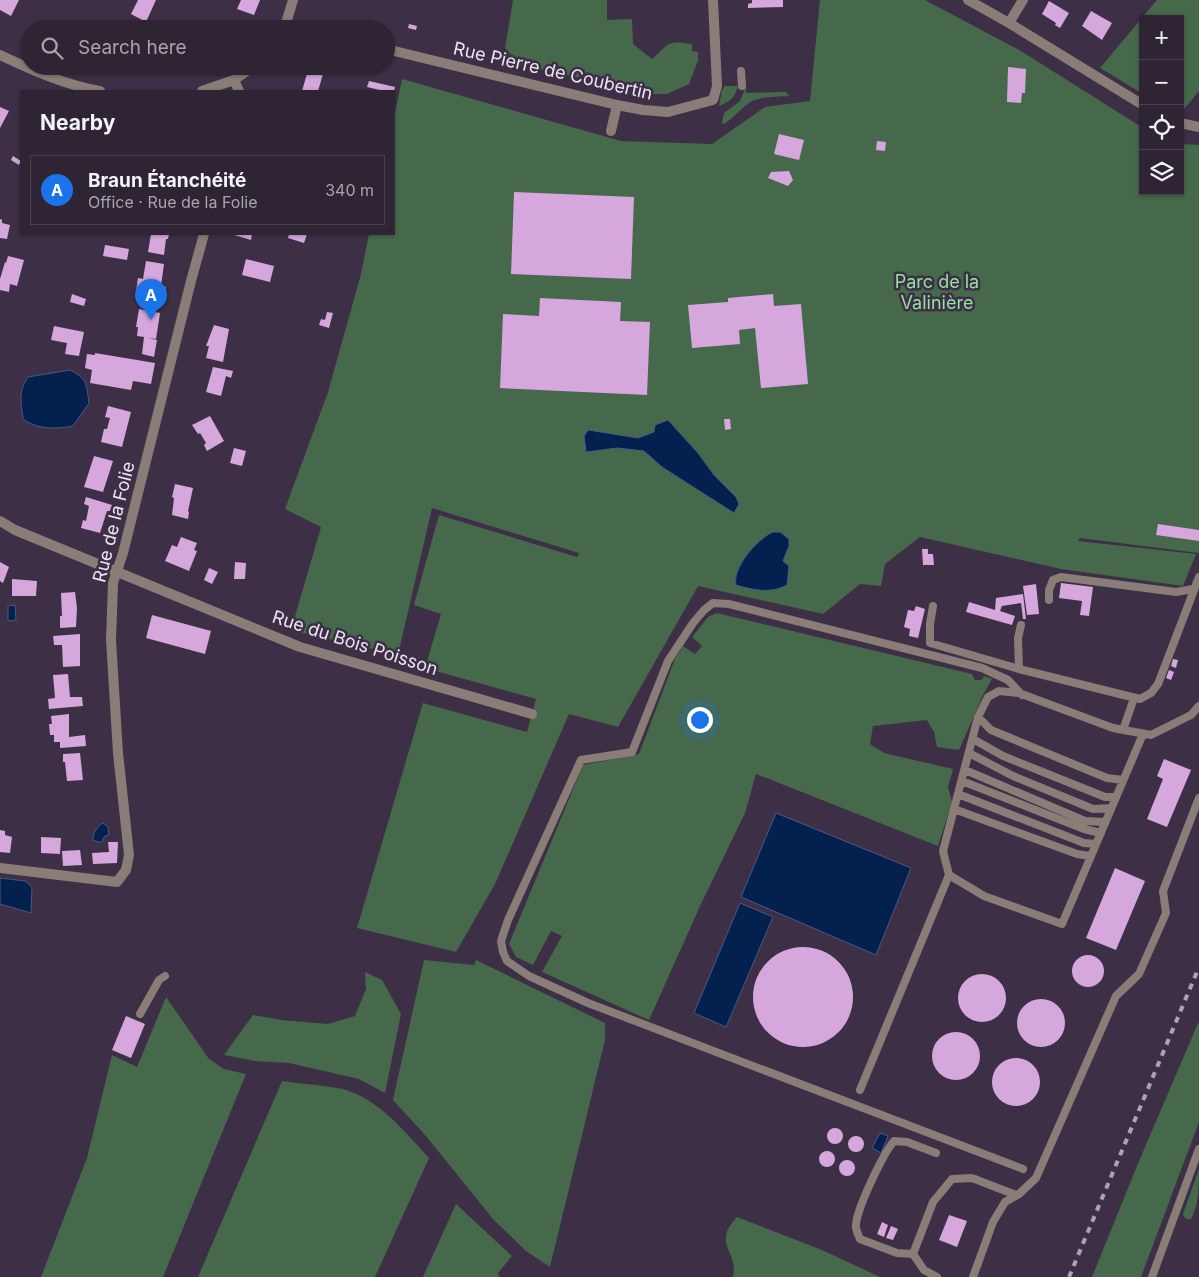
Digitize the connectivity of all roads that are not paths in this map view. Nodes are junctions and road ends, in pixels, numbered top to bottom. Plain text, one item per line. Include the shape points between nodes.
1 (293, 0) edge
2 (713, 0) edge
3 (968, 0) edge
4 (1023, 0) edge
5 (287, 20) edge
6 (1009, 23) junction
7 (395, 51) edge
8 (0, 55) edge
9 (20, 65) edge
10 (742, 71) dead end
11 (44, 75) edge
12 (241, 75) edge
13 (234, 80) junction
14 (742, 86) dead end
15 (96, 90) edge
16 (205, 90) edge
17 (239, 90) edge
18 (1139, 103) edge
19 (617, 105) junction
20 (1184, 124) edge
21 (1199, 127) edge
22 (612, 131) dead end
23 (204, 235) edge
24 (0, 521) edge
25 (117, 571) junction
26 (1199, 577) edge
27 (1193, 589) junction
28 (1049, 600) dead end
29 (933, 606) dead end
30 (1021, 625) dead end
31 (1019, 669) junction
32 (1022, 694) junction
33 (1134, 698) junction
34 (1199, 706) edge
35 (532, 714) dead end
36 (1192, 716) junction
37 (978, 717) junction
38 (1199, 721) edge
39 (1123, 730) junction
40 (1143, 734) junction
41 (973, 739) junction
42 (969, 753) junction
43 (965, 770) junction
44 (1123, 780) junction
45 (962, 781) junction
46 (958, 794) junction
47 (1116, 797) junction
48 (1199, 798) edge
49 (1111, 808) junction
50 (954, 809) junction
51 (1105, 822) junction
52 (1101, 832) junction
53 (1096, 844) junction
54 (1090, 856) junction
55 (0, 868) edge
56 (949, 875) junction
57 (165, 976) dead end
58 (140, 1014) dead end
59 (860, 1090) dead end
60 (1199, 1149) edge
61 (936, 1153) dead end
62 (1023, 1169) dead end
63 (1016, 1195) junction
64 (913, 1254) junction
65 (974, 1273) edge
66 (937, 1277) edge
67 (966, 1277) edge
68 (1152, 1277) edge

1 - 5 street
2 - 19 street, Rue Pierre de Coubertin via 717,86 713,100 668,112
3 - 6 street
4 - 6 street
6 - 18 street
7 - 19 street, Rue Pierre de Coubertin
8 - 9 street
10 - 14 lane
11 - 15 street
12 - 13 street
13 - 16 street
13 - 17 street
19 - 22 street
20 - 21 street
23 - 25 street, Rue de la Folie
24 - 25 street, Rue du Bois Poisson
25 - 35 street, Rue du Bois Poisson via 300,647
25 - 55 street, Rue de la Folie via 113,583 111,640 118,753 130,855 126,870 117,882
26 - 27 lane
27 - 28 lane via 1176,592 1060,577 1053,580
27 - 33 lane via 1158,684 1151,693 1140,699
29 - 31 lane via 930,643
30 - 31 lane
31 - 33 lane
32 - 37 lane via 999,690 988,697
32 - 39 lane
32 - 62 lane via 1008,680 982,668 729,604 714,603 693,623 668,661 632,752 581,760 508,920 502,941 507,962 529,976 588,1003
33 - 39 lane
34 - 36 lane
36 - 38 lane
36 - 40 lane via 1151,735
37 - 41 lane
37 - 44 lane via 992,730 1107,778
39 - 40 lane
40 - 44 lane
41 - 42 lane
41 - 47 lane via 1004,756 1105,797
42 - 43 lane
42 - 49 lane via 1013,776 1093,809
43 - 45 lane
43 - 51 lane via 1085,821
44 - 47 lane
45 - 46 lane
45 - 52 lane via 1084,829
46 - 50 lane
46 - 53 lane via 1084,843
47 - 49 lane
48 - 63 lane via 1163,891 1166,913 1139,974 1116,996 1036,1178
49 - 51 lane
50 - 54 lane
50 - 56 lane via 943,851
51 - 52 lane
52 - 53 lane
53 - 54 lane
54 - 56 lane via 1062,924 984,896
56 - 59 lane
57 - 58 lane via 159,980
60 - 68 lane
61 - 64 lane via 907,1142 894,1141 885,1151 855,1226 860,1239 897,1253
63 - 64 lane via 972,1178 952,1179 933,1202
63 - 65 lane via 1005,1202 993,1222
64 - 66 lane via 924,1270
65 - 67 lane

